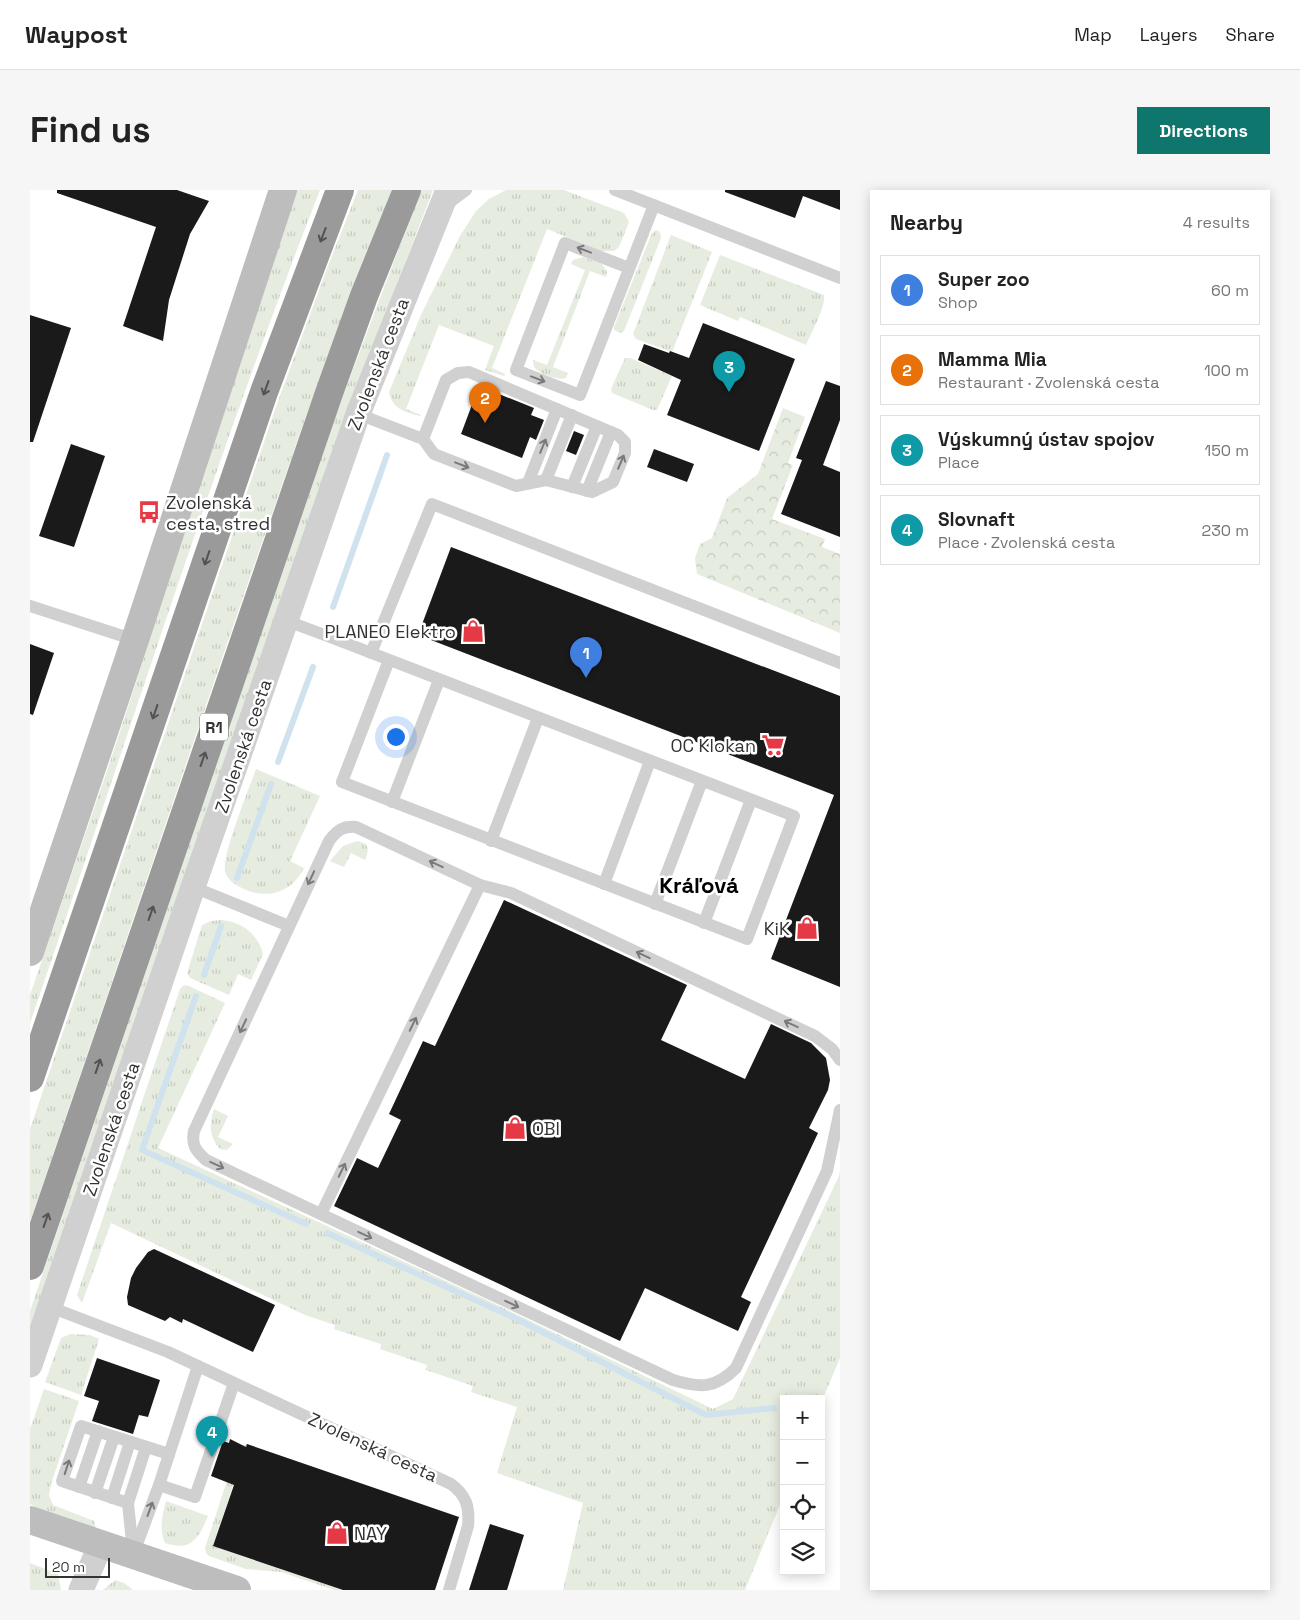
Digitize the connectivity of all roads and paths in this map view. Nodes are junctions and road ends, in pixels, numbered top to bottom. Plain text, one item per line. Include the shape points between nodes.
1 (282, 190) edge
2 (340, 190) edge
3 (407, 190) edge
4 (466, 190) edge
5 (615, 190) edge
6 (443, 201) edge
7 (654, 205) junction
8 (629, 268) junction
9 (840, 278) edge
10 (516, 370) junction
11 (509, 388) junction
12 (557, 409) junction
13 (358, 414) junction
14 (572, 415) junction
15 (597, 426) junction
16 (611, 432) junction
17 (423, 439) junction
18 (546, 480) junction
19 (528, 483) junction
20 (572, 487) junction
21 (587, 491) junction
22 (30, 606) edge
23 (287, 621) junction
24 (135, 640) junction
25 (371, 653) junction
26 (390, 660) junction
27 (840, 664) edge
28 (439, 680) junction
29 (538, 718) junction
30 (650, 761) junction
31 (702, 781) junction
32 (751, 800) junction
33 (392, 802) junction
34 (491, 840) junction
35 (604, 884) junction
36 (480, 885) junction
37 (193, 887) junction
38 (655, 904) junction
39 (704, 923) junction
40 (289, 926) junction
41 (30, 952) edge
42 (840, 1060) edge
43 (30, 1078) edge
44 (840, 1110) edge
45 (321, 1214) junction
46 (30, 1266) edge
47 (50, 1307) junction
48 (30, 1365) edge
49 (198, 1366) junction
50 (234, 1383) junction
51 (98, 1431) junction
52 (114, 1437) junction
53 (130, 1442) junction
54 (146, 1448) junction
55 (169, 1454) junction
56 (159, 1485) junction
57 (79, 1487) junction
58 (96, 1493) junction
59 (112, 1498) junction
60 (128, 1503) junction
61 (30, 1520) edge
62 (101, 1544) junction
63 (133, 1555) junction
64 (81, 1590) edge
65 (237, 1590) edge
66 (449, 1590) edge

1 - 24 main road
2 -> 43 highway via 264,392
46 -> 3 highway, R1 via 325,405
4 - 6 lane
5 - 7 lane
6 - 13 street, Zvolenská cesta
7 - 8 lane
7 - 9 lane
8 -> 10 lane via 565,243
10 -> 8 lane via 580,395
10 - 11 lane
11 - 12 lane
11 - 17 lane via 469,372 458,373 446,380
12 - 14 lane
19 -> 12 lane
13 - 17 lane
13 - 23 street, Zvolenská cesta
14 - 15 lane
14 - 18 lane
15 - 16 lane
15 - 20 lane
16 - 21 lane
21 -> 16 lane via 592,492 613,482 625,453 625,442
17 -> 19 lane via 434,454 516,486
18 - 19 lane
18 - 20 lane
20 - 21 lane
22 - 24 lane
23 - 25 lane
23 - 37 street, Zvolenská cesta
24 - 41 main road
25 - 26 lane
25 - 27 lane via 432,504
26 - 28 lane
26 - 33 lane via 342,782
28 - 29 lane
28 - 33 lane
29 - 30 lane
29 - 34 lane
30 - 31 lane
30 - 35 lane
31 - 32 lane
31 - 38 lane
32 - 39 lane
32 - 39 lane via 794,816 747,939
33 - 34 lane
34 - 35 lane
35 - 38 lane
36 -> 40 lane via 356,827 346,826 328,841
42 -> 36 lane via 815,1036 529,902
45 -> 36 lane
37 - 40 lane
37 - 47 street, Zvolenská cesta
38 - 39 lane
40 -> 45 lane via 192,1140 196,1151 206,1160
45 -> 44 lane via 673,1380 690,1385 708,1385 725,1379 736,1368 827,1171
47 - 48 street, Zvolenská cesta
47 - 49 lane, Zvolenská cesta
49 - 50 lane, Zvolenská cesta
49 - 55 lane
50 - 56 lane via 195,1497
50 - 66 lane, Zvolenská cesta via 458,1489 465,1497 469,1516
51 - 52 lane
51 - 57 lane
57 -> 51 lane via 62,1482 81,1426
52 - 53 lane
52 - 58 lane
53 - 54 lane
53 - 59 lane
54 - 55 lane
54 - 60 lane
55 - 56 lane
63 -> 56 lane
57 - 58 lane
58 - 59 lane
59 - 60 lane
60 - 63 lane
61 - 62 main road
62 - 63 main road
62 - 64 street
63 - 65 main road

